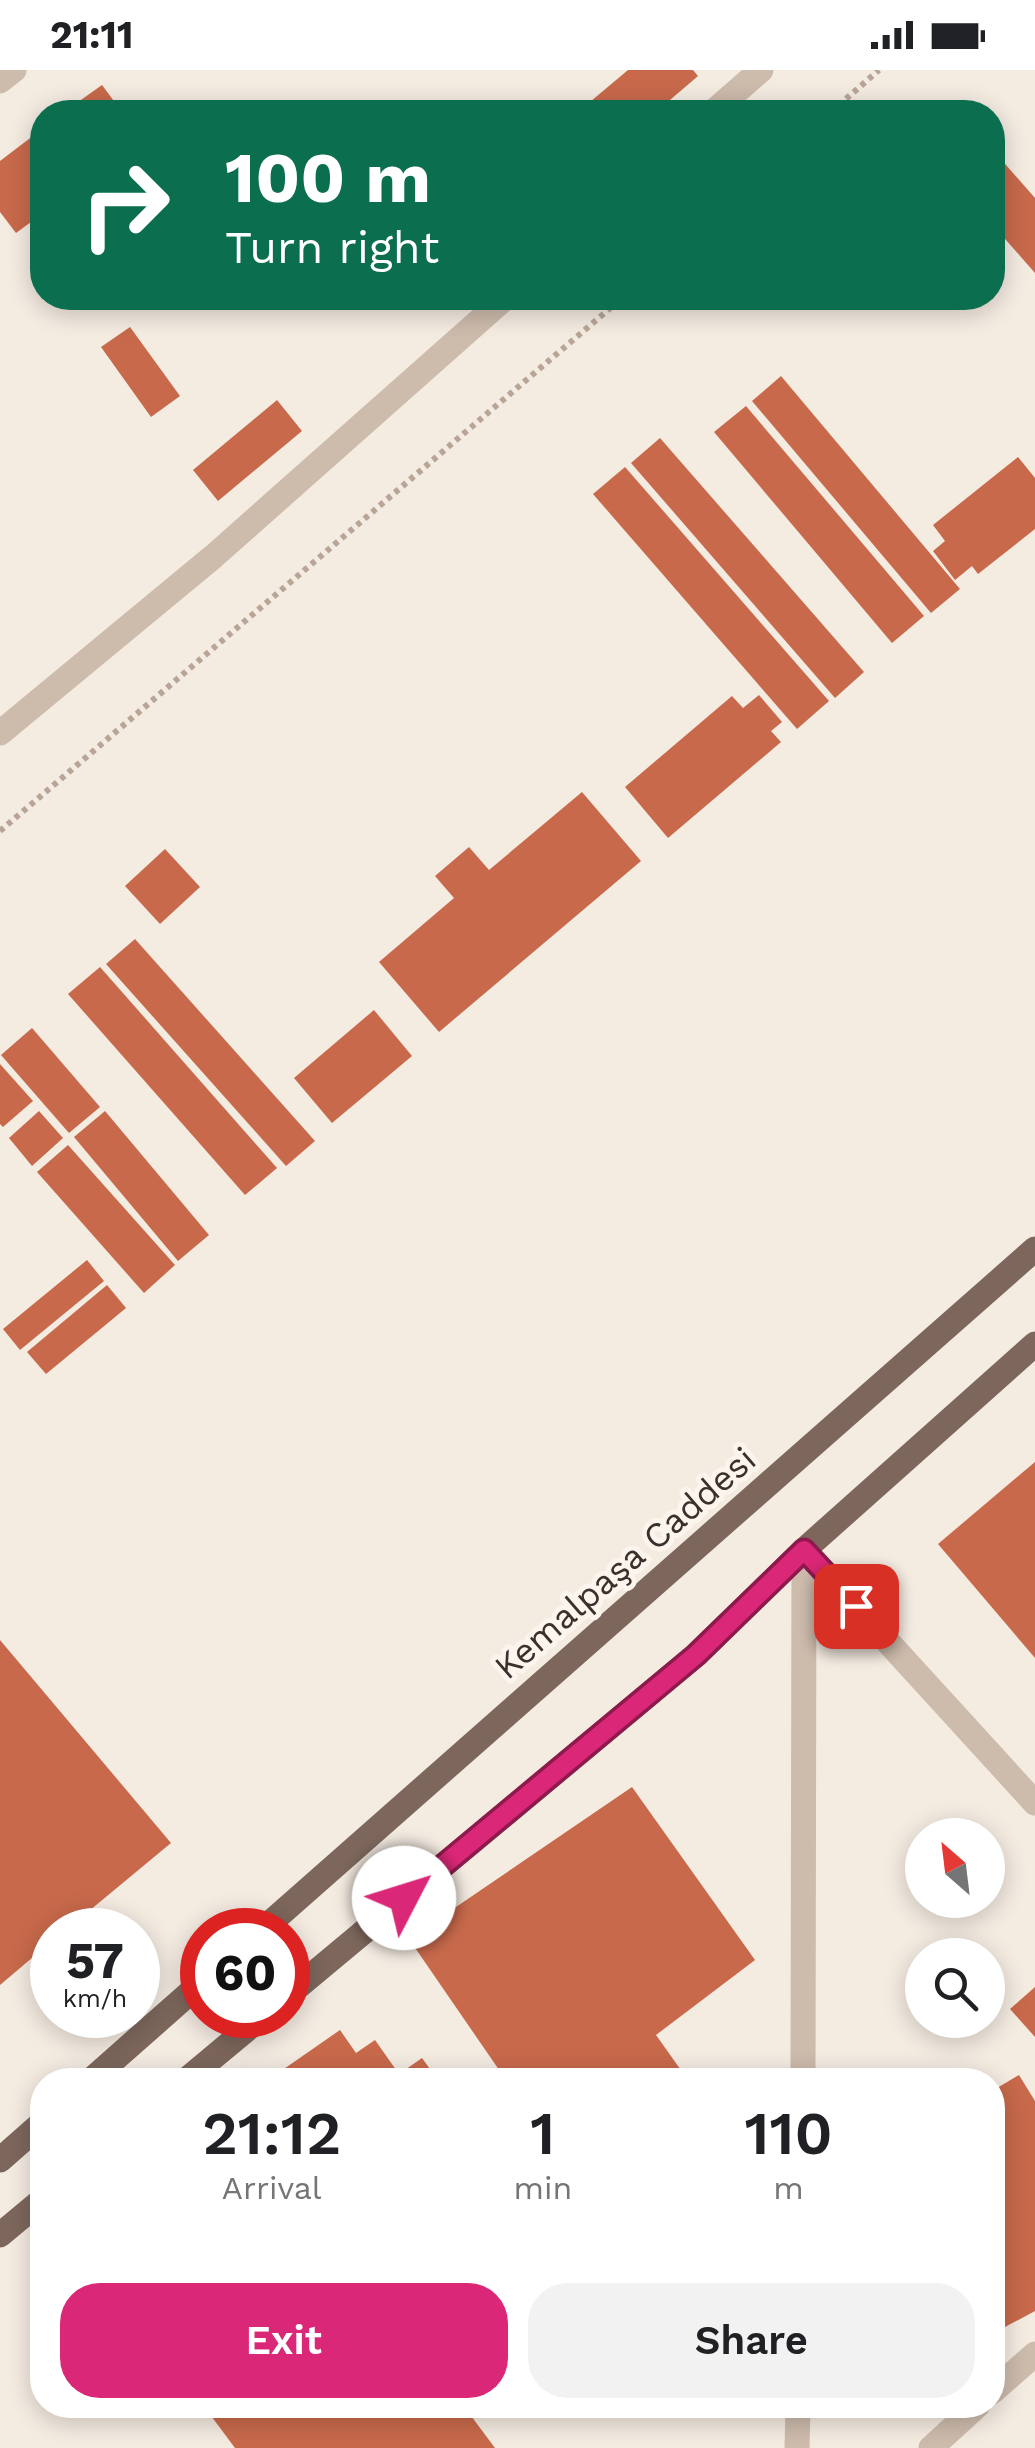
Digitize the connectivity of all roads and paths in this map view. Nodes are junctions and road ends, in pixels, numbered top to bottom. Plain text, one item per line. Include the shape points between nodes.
1 (14, 70) edge
2 (761, 70) edge
3 (879, 70) edge
4 (0, 81) edge
5 (727, 100) edge
6 (845, 100) edge
7 (491, 310) edge
8 (608, 310) edge
9 (0, 733) edge
10 (0, 831) edge
11 (1035, 1249) edge
12 (1035, 1344) edge
13 (804, 1550) junction
14 (1035, 1803) edge
15 (287, 1908) edge
16 (310, 1977) edge
17 (180, 2001) edge
18 (236, 2038) edge
19 (105, 2068) edge
20 (200, 2068) edge
21 (803, 2068) edge
22 (30, 2134) edge
23 (0, 2160) edge
24 (30, 2210) edge
25 (0, 2235) edge
26 (1035, 2354) edge
27 (1005, 2381) edge
28 (798, 2418) edge
29 (964, 2418) edge
30 (798, 2448) edge
31 (931, 2448) edge

1 - 4 street
2 - 5 street
3 - 6 path
7 - 9 street via 214,556
8 - 10 path
11 - 15 main road, Kemalpaşa Caddesi
12 - 13 main road
13 - 14 street
13 - 16 main road via 696,1655
13 - 21 street
17 - 19 main road
18 - 20 main road
22 - 23 main road
24 - 25 main road
26 - 27 street
28 - 30 street
29 - 31 street

